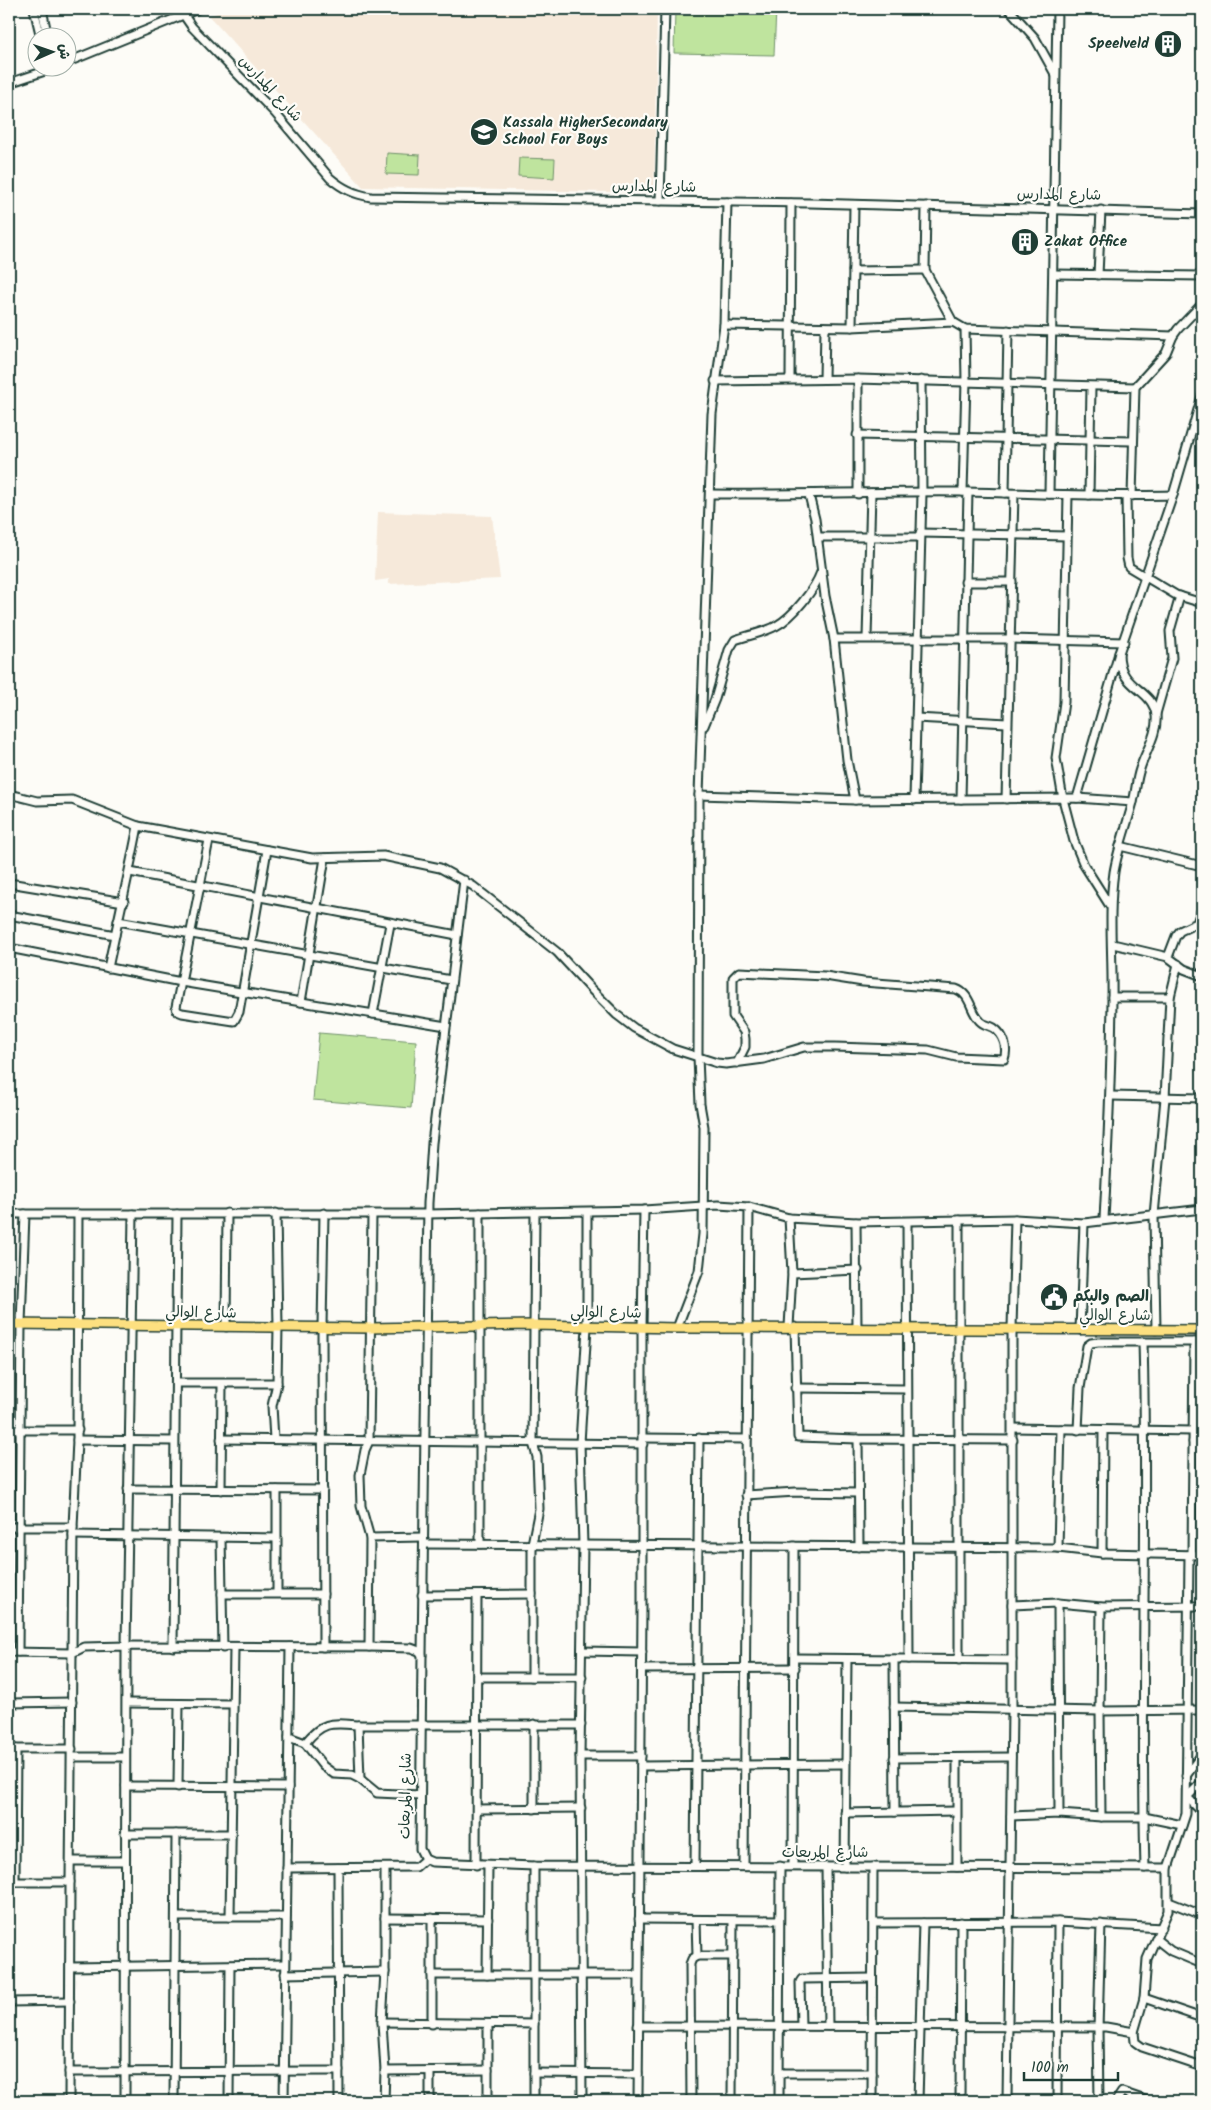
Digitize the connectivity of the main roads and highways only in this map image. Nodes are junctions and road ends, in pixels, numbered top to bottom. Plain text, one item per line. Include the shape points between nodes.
1 (9, 1324) edge
2 (1202, 1330) edge

1 - 2 main road, شارع الوالي

